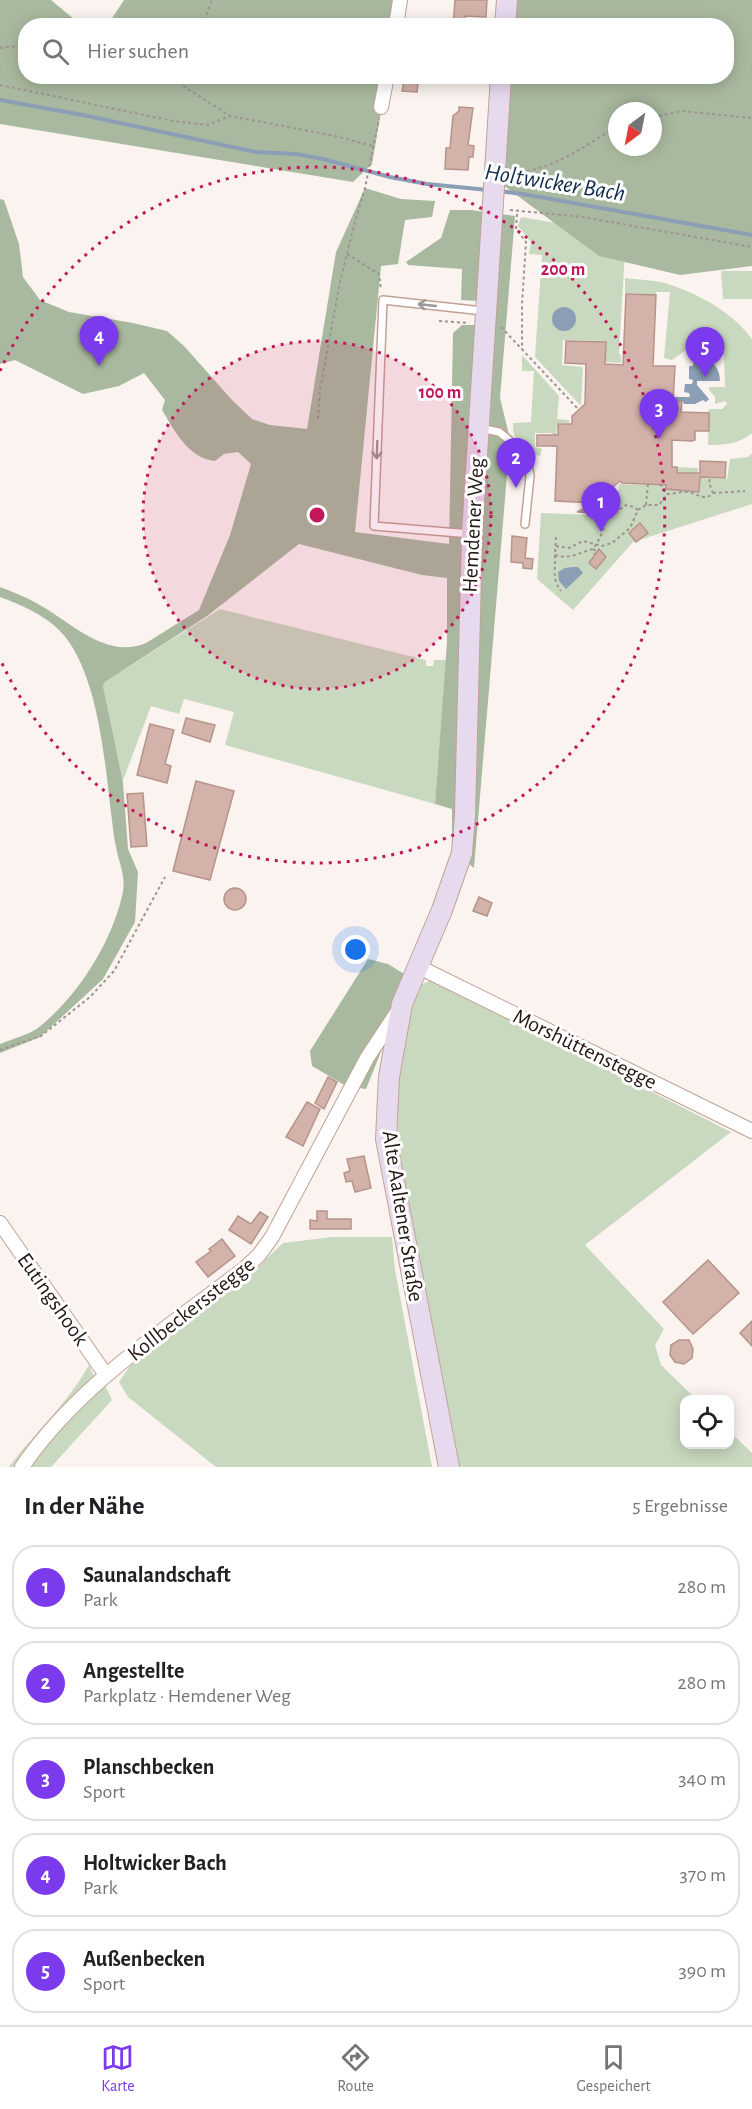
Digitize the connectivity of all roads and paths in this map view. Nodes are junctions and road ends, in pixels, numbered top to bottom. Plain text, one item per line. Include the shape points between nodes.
1 (212, 0) edge
2 (400, 0) edge
3 (507, 0) edge
4 (205, 18) edge
5 (397, 18) edge
6 (506, 18) edge
7 (18, 46) edge
8 (0, 48) edge
9 (184, 84) edge
10 (385, 84) edge
11 (500, 84) edge
12 (0, 86) edge
13 (381, 107) joint
14 (662, 115) edge
15 (230, 116) junction
16 (752, 117) edge
17 (608, 132) edge
18 (373, 146) junction
19 (494, 175) junction
20 (501, 209) junction
21 (517, 214) dead end
22 (752, 247) edge
23 (347, 254) junction
24 (383, 300) junction
25 (485, 317) junction
26 (439, 321) dead end
27 (522, 350) junction
28 (579, 410) dead end
29 (318, 419) dead end
30 (478, 428) junction
31 (710, 478) dead end
32 (648, 484) dead end
33 (660, 484) dead end
34 (745, 491) dead end
35 (713, 493) junction
36 (667, 494) junction
37 (646, 505) junction
38 (638, 510) junction
39 (605, 513) dead end
40 (605, 520) junction
41 (525, 524) dead end
42 (472, 534) junction
43 (556, 537) dead end
44 (597, 544) junction
45 (556, 546) junction
46 (593, 549) junction
47 (594, 554) dead end
48 (555, 555) junction
49 (561, 591) dead end
50 (165, 877) dead end
51 (417, 966) junction
52 (402, 1004) junction
53 (0, 1050) edge
54 (752, 1131) edge
55 (0, 1223) edge
56 (106, 1375) junction
57 (22, 1467) edge
58 (449, 1467) edge

1 - 4 path
2 - 5 street
3 - 6 street
7 - 8 path
9 - 15 path
10 - 13 street
11 - 19 street, Hemdener Weg
12 - 15 path via 173,121 207,125
13 - 18 path
14 - 16 path via 682,111
15 - 18 path
17 - 19 path via 569,156 526,172
18 - 23 path
19 - 20 street, Hemdener Weg
20 - 22 path via 583,217
20 - 25 street, Hemdener Weg
21 - 27 path via 516,229 526,242
23 - 24 path via 379,274
23 - 29 path via 320,390
25 -> 24 lane
24 -> 42 lane via 374,526
25 - 26 path
25 - 27 path via 500,326
25 - 30 street, Hemdener Weg
27 - 28 path
30 - 41 lane via 499,432 528,464
30 - 42 street, Hemdener Weg
31 - 35 path
32 - 37 path
33 - 36 path
34 - 35 path
35 - 36 path via 702,498 688,492
36 - 37 path via 656,506
37 - 38 path
38 - 40 path via 626,505
38 - 44 path via 630,528 619,538 602,546
39 - 40 path
40 - 44 path
42 - 51 street, Hemdener Weg via 462,853
43 - 45 path
44 - 45 path via 583,541 568,548
44 - 46 path
45 - 48 path
46 - 47 path
46 - 48 path via 582,555
48 - 49 path via 553,570
50 - 53 path via 114,971 90,997 41,1036
51 - 52 street, Alte Aaltener Straße
51 - 54 street, Morshüttenstegge
52 - 56 street, Kollbeckersstegge via 367,1058 259,1255
52 - 58 street, Alte Aaltener Straße via 389,1077 386,1138
55 - 56 street, Eutingshook
56 - 57 street, Kollbeckersstegge via 74,1405

